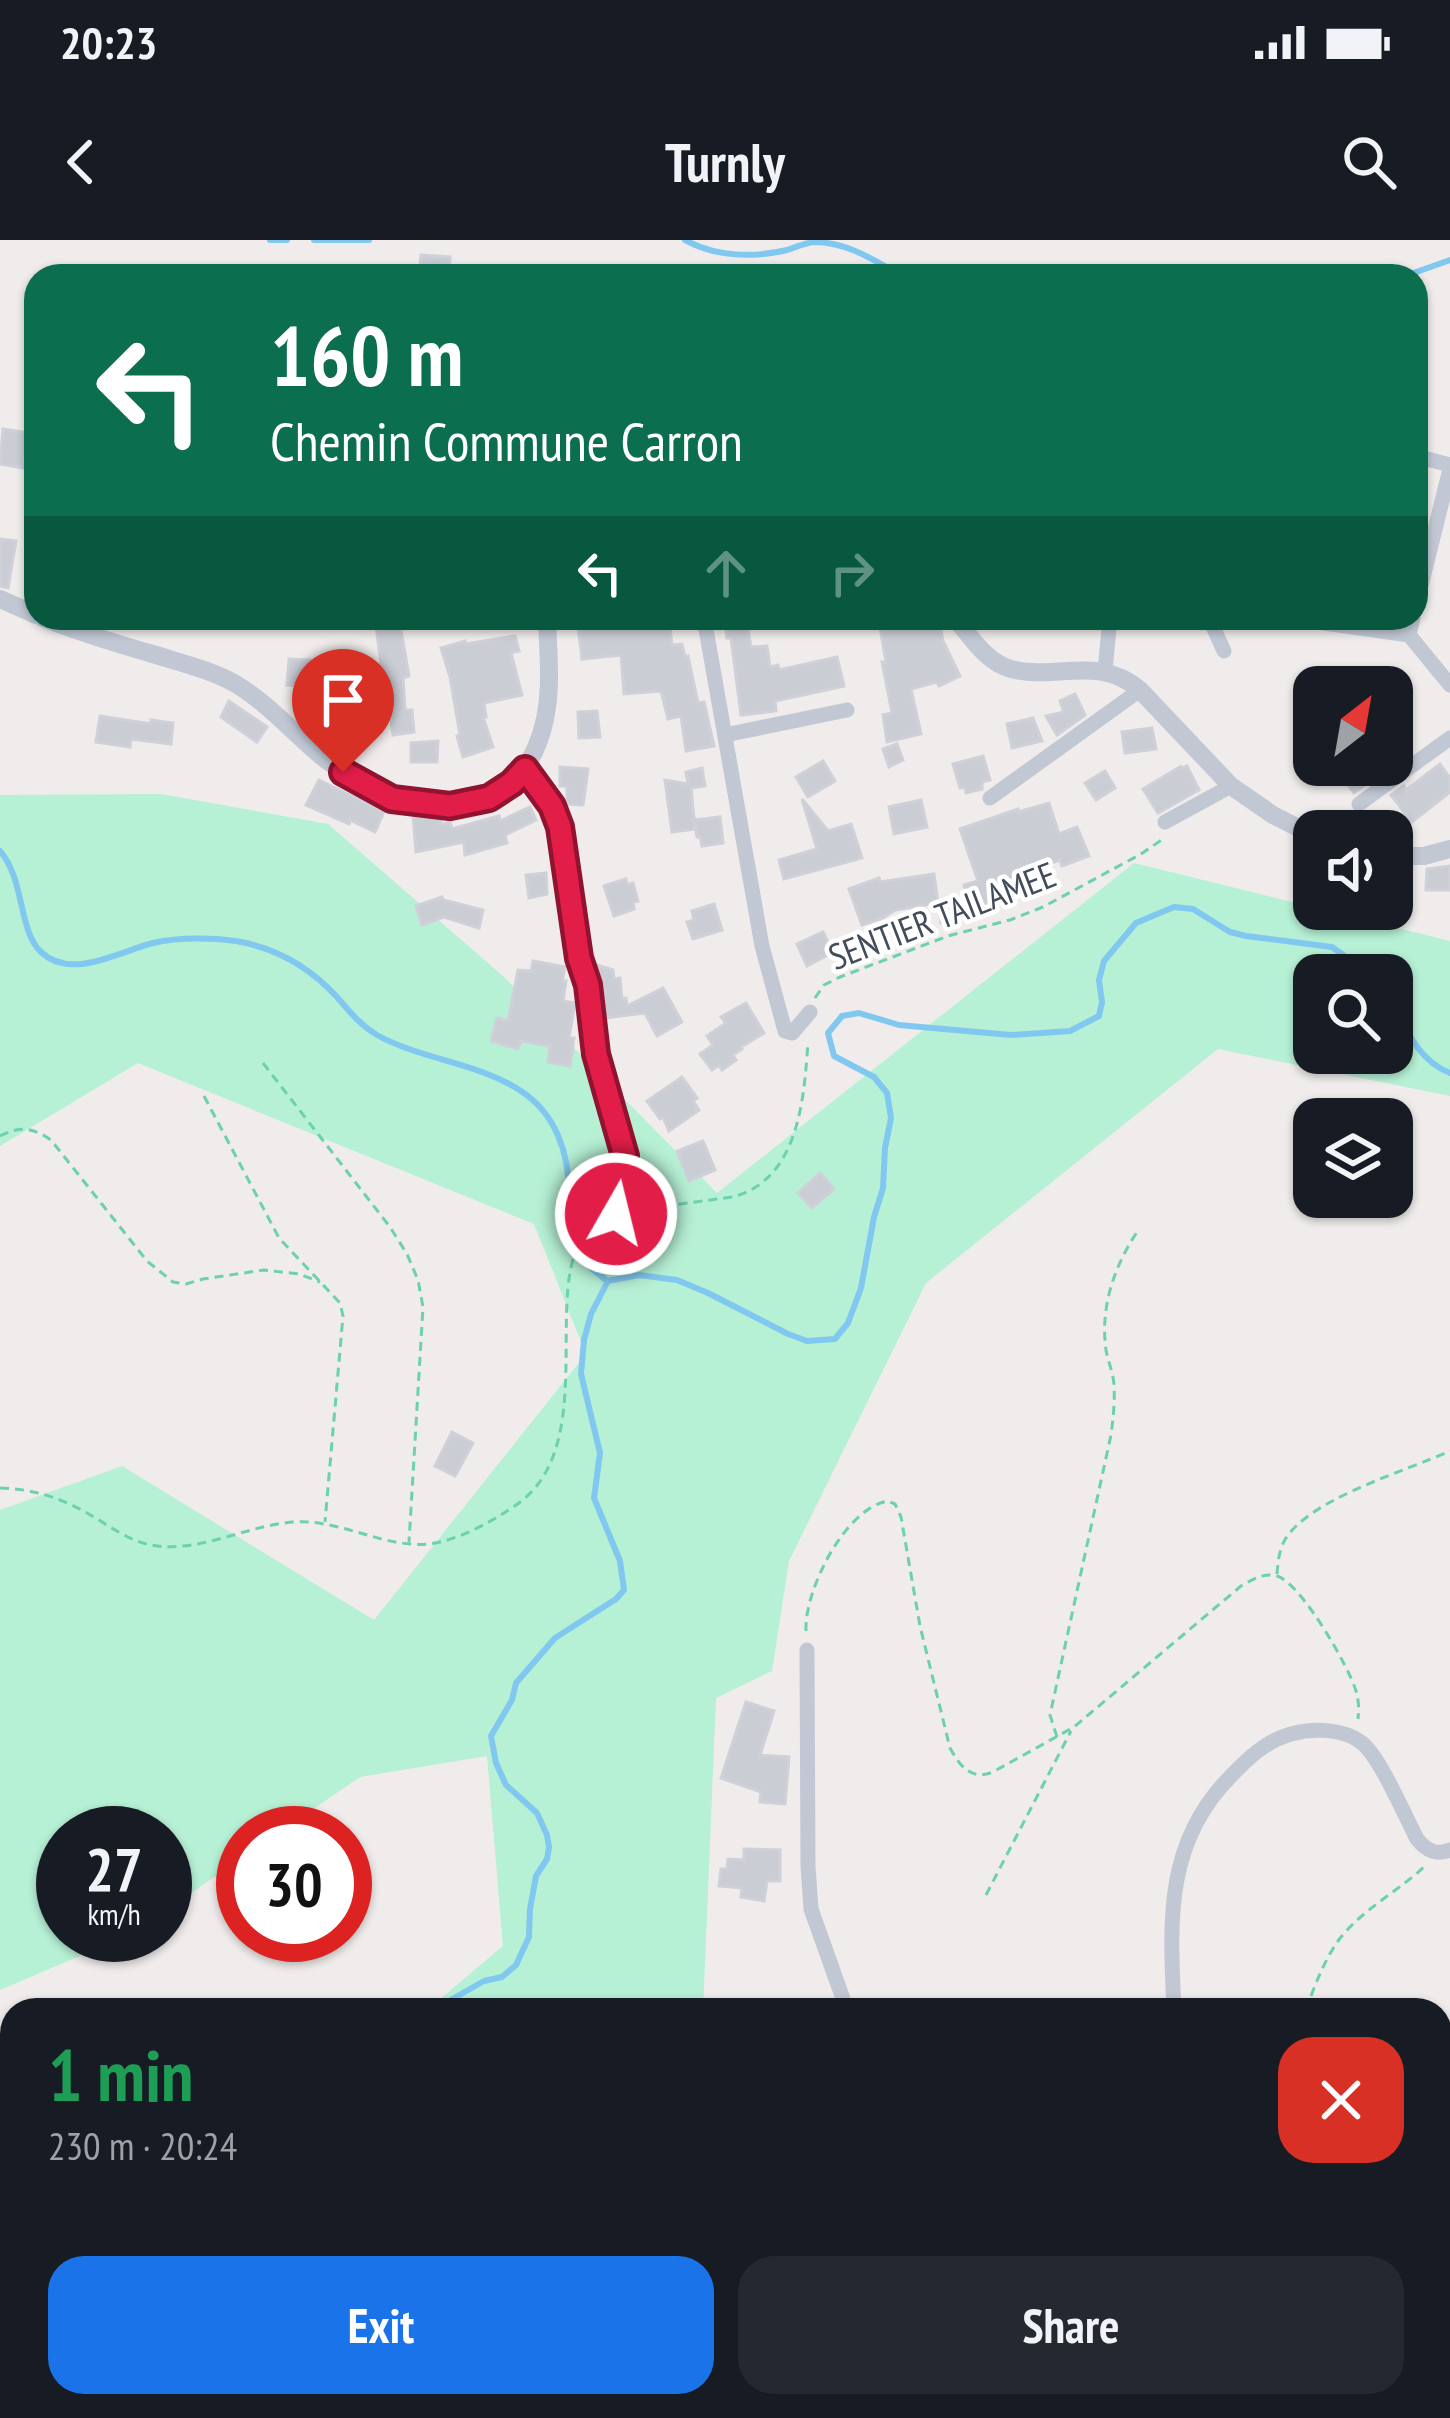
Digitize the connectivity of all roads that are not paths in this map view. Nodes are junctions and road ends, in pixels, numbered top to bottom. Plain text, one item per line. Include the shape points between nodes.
1 (1450, 467) edge
2 (1428, 557) edge
3 (72, 630) edge
4 (547, 630) edge
5 (706, 630) edge
6 (965, 630) edge
7 (1109, 630) edge
8 (1214, 630) edge
9 (1413, 630) edge
10 (1224, 651) dead end
11 (1105, 671) junction
12 (1450, 685) edge
13 (1140, 690) junction
14 (847, 710) dead end
15 (725, 735) junction
16 (1450, 738) edge
17 (525, 769) junction
18 (1231, 785) junction
19 (990, 798) dead end
20 (1359, 804) dead end
21 (1293, 824) edge
22 (1167, 828) road end
23 (1450, 849) edge
24 (1413, 856) edge
25 (810, 1012) road end
26 (616, 1214) road end
27 (807, 1650) road end
28 (1444, 1852) edge
29 (843, 1998) edge
30 (1173, 1998) edge

1 - 2 street
3 - 17 street via 230,681 343,772 392,799 450,806 489,798
4 - 17 street via 545,717
5 - 15 street
6 - 11 street via 1011,669
7 - 11 street
8 - 10 street
9 - 12 street
11 - 13 street
13 - 18 street
13 - 19 street
14 - 15 street
15 - 25 street via 784,1031 792,1033
16 - 20 street
17 - 26 street via 560,827 596,1054 625,1156
18 - 21 street
18 - 22 street
23 - 24 street
27 - 29 street via 811,1909
28 - 30 street via 1417,1839 1357,1739 1312,1731 1268,1744 1224,1782 1185,1844 1170,1927

